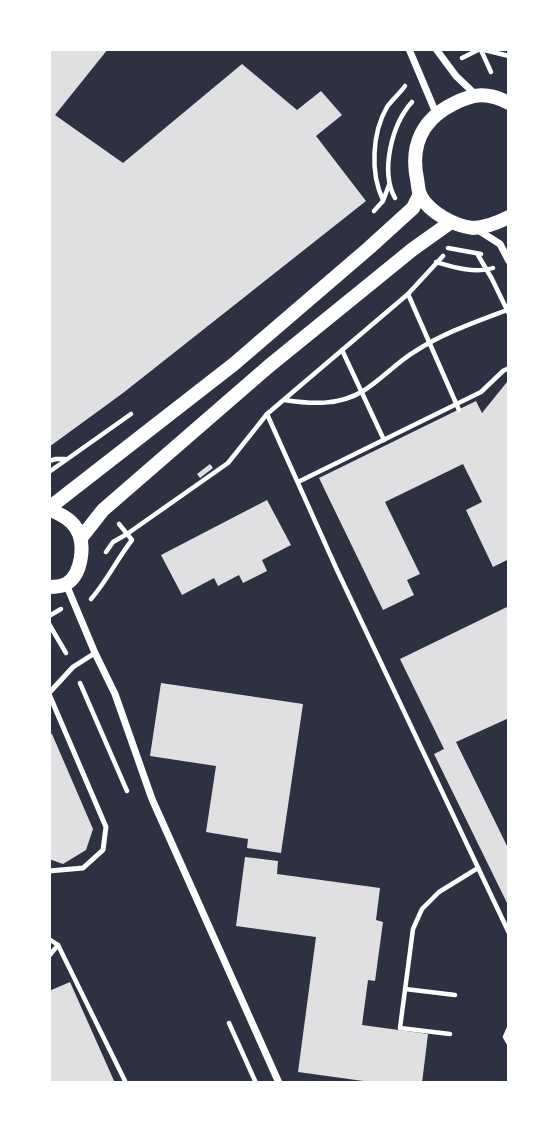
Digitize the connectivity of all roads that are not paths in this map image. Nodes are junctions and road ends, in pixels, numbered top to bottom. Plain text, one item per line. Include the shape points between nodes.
1 (409, 49) edge
2 (436, 49) edge
3 (475, 94) junction
4 (509, 103) edge
5 (436, 113) junction
6 (420, 194) junction
7 (509, 217) edge
8 (451, 222) junction
9 (474, 228) junction
10 (509, 261) edge
11 (49, 509) edge
12 (81, 538) junction
13 (66, 584) junction
14 (49, 587) edge
15 (95, 653) junction
16 (49, 693) edge
17 (49, 872) edge
18 (279, 1083) edge

1 - 5 street
2 - 3 street
3 - 4 main road
3 - 5 main road
5 - 6 main road via 418,139 414,166
6 - 8 main road
6 - 11 main road via 413,208 234,364
7 - 9 main road
8 - 9 main road
8 - 12 main road via 270,366 103,510
9 - 10 street via 500,244
11 - 12 main road via 68,519
12 - 13 main road via 80,562
13 - 14 main road
13 - 15 street
15 - 16 lane via 73,667
15 - 18 street via 115,694 152,799
16 - 17 lane via 106,827 103,850 83,868

